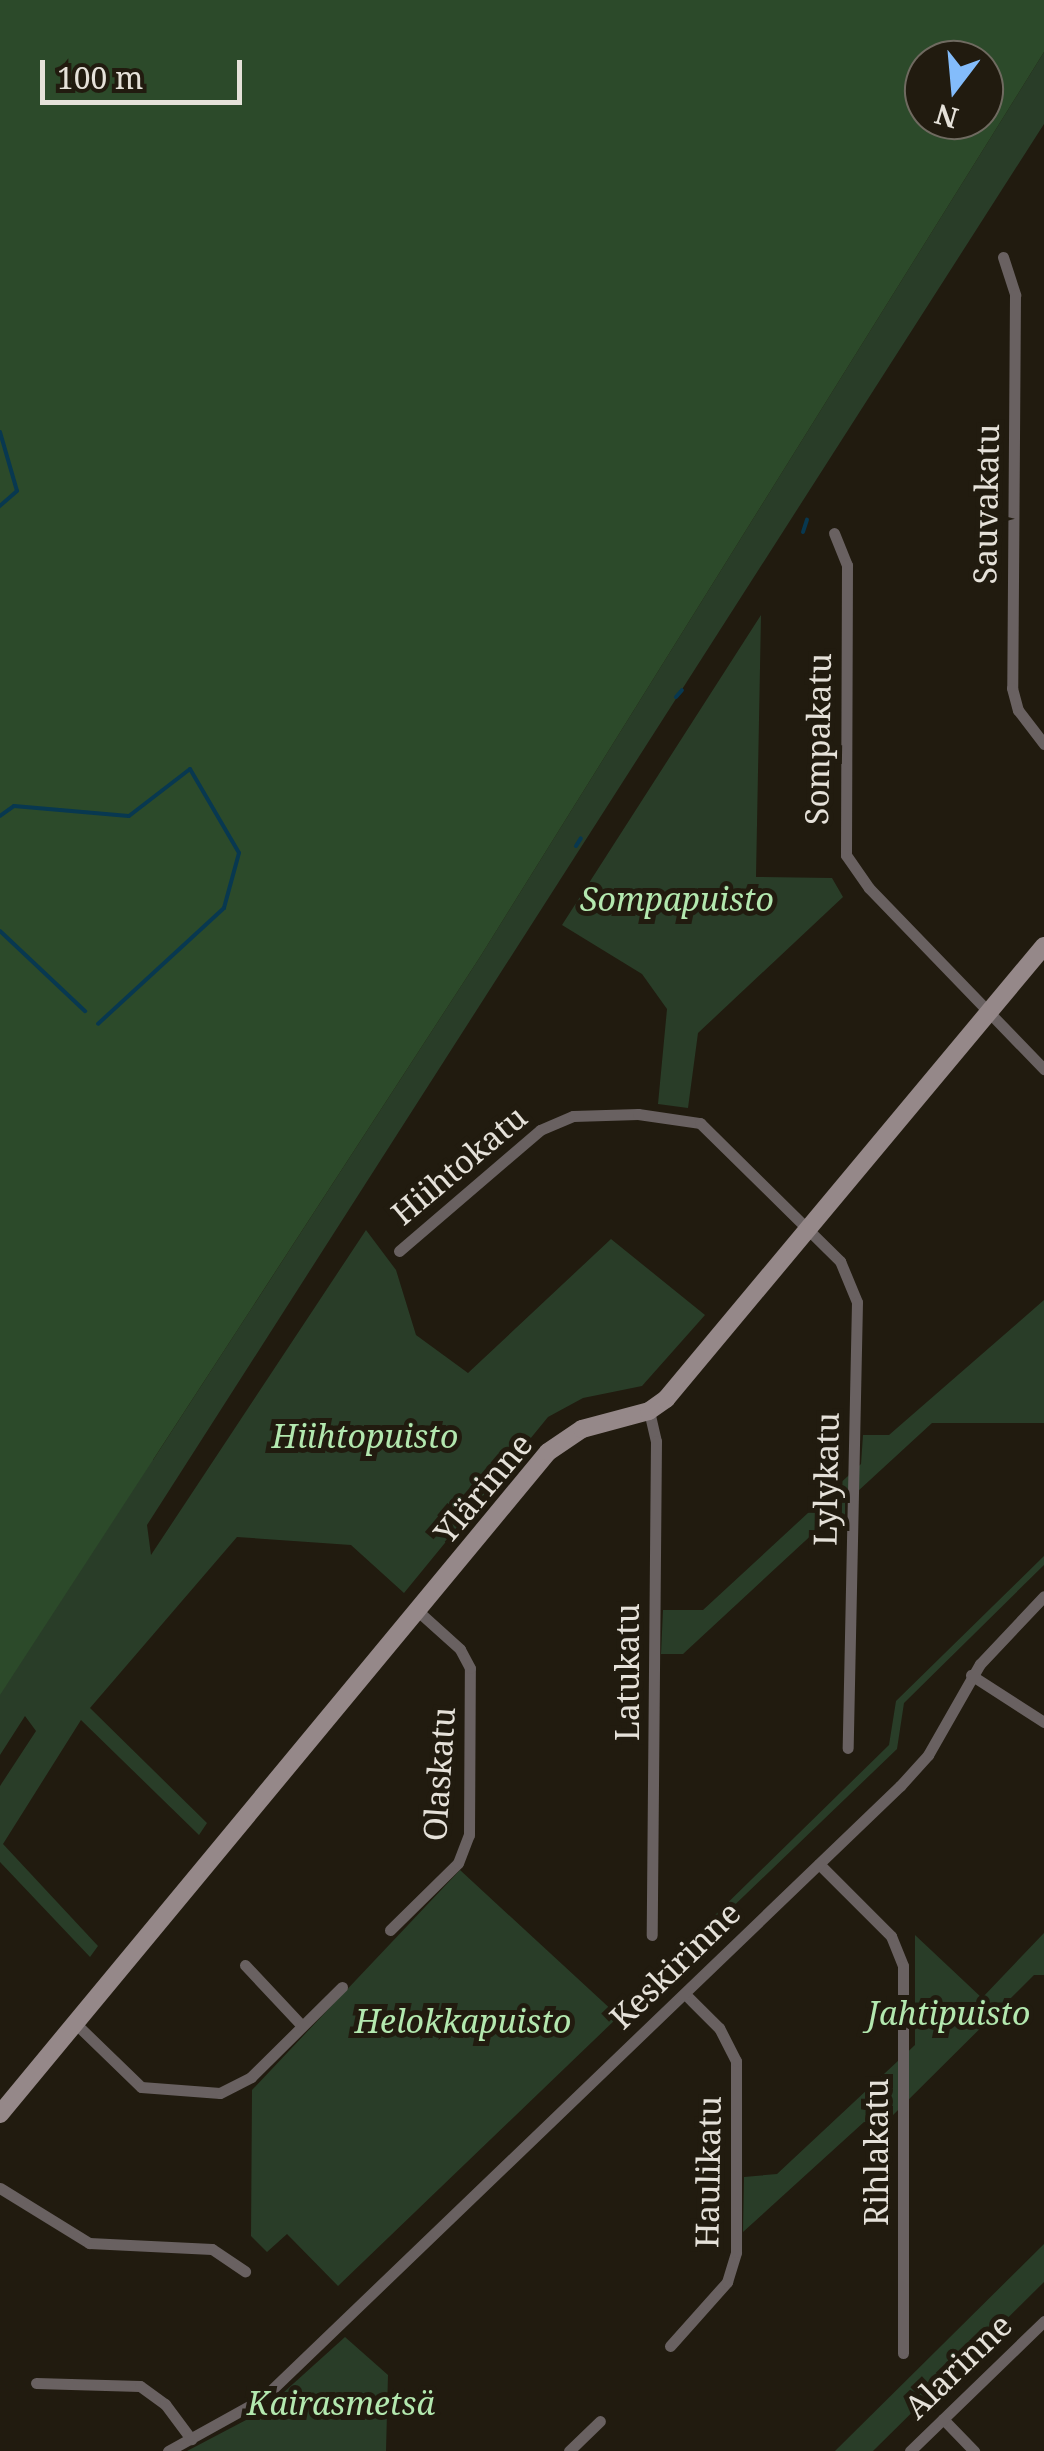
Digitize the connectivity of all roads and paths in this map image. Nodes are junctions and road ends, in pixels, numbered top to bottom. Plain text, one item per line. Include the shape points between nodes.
1 (1003, 258) dead end
2 (834, 533) dead end
3 (1044, 744) edge
4 (1044, 946) edge
5 (988, 1012) junction
6 (1044, 1069) edge
7 (808, 1229) junction
8 (399, 1250) dead end
9 (649, 1411) junction
10 (1044, 1596) edge
11 (420, 1613) junction
12 (971, 1675) junction
13 (1044, 1722) edge
14 (848, 1748) dead end
15 (819, 1864) junction
16 (390, 1930) dead end
17 (652, 1935) dead end
18 (244, 1965) dead end
19 (342, 1987) dead end
20 (686, 1994) junction
21 (75, 2023) junction
22 (302, 2026) junction
23 (0, 2114) edge
24 (0, 2188) edge
25 (245, 2272) dead end
26 (1044, 2321) edge
27 (670, 2346) dead end
28 (903, 2352) dead end
29 (36, 2383) dead end
30 (943, 2419) junction
31 (600, 2421) dead end
32 (192, 2439) junction
33 (168, 2451) edge
34 (569, 2451) edge
35 (910, 2451) edge
36 (974, 2451) edge

1 - 3 street, Sauvakatu via 1015,296 1012,688 1018,710
2 - 5 street, Sompakatu via 847,565 846,855 869,888
4 - 5 street, Ylärinne
5 - 6 street, Sompakatu
5 - 7 street, Ylärinne
7 - 8 street, Hiihtokatu via 700,1122 591,1114 540,1130
7 - 9 street, Ylärinne via 683,1380
7 - 14 street, Lylykatu via 840,1261 856,1292
9 - 11 street, Ylärinne via 582,1428 548,1452
9 - 17 street, Latukatu via 656,1441
10 - 12 street, Keskirinne
11 - 16 street, Olaskatu via 460,1648 470,1668 469,1836 458,1863
11 - 21 street, Ylärinne
12 - 13 street
12 - 15 street, Keskirinne via 921,1764
15 - 20 street, Keskirinne
15 - 28 street, Rihlakatu via 890,1936 902,1966
18 - 22 street
19 - 22 street
20 - 27 street, Haulikatu via 719,2028 736,2061 736,2252 727,2282
20 - 32 street, Keskirinne via 262,2399
21 - 22 street via 133,2083 192,2094 237,2087
21 - 23 street, Ylärinne
24 - 25 street via 88,2243 212,2249
26 - 30 street, Alarinne
29 - 32 street via 140,2386 178,2417
30 - 35 street, Alarinne
30 - 36 street
31 - 34 street
32 - 33 street, Keskirinne

